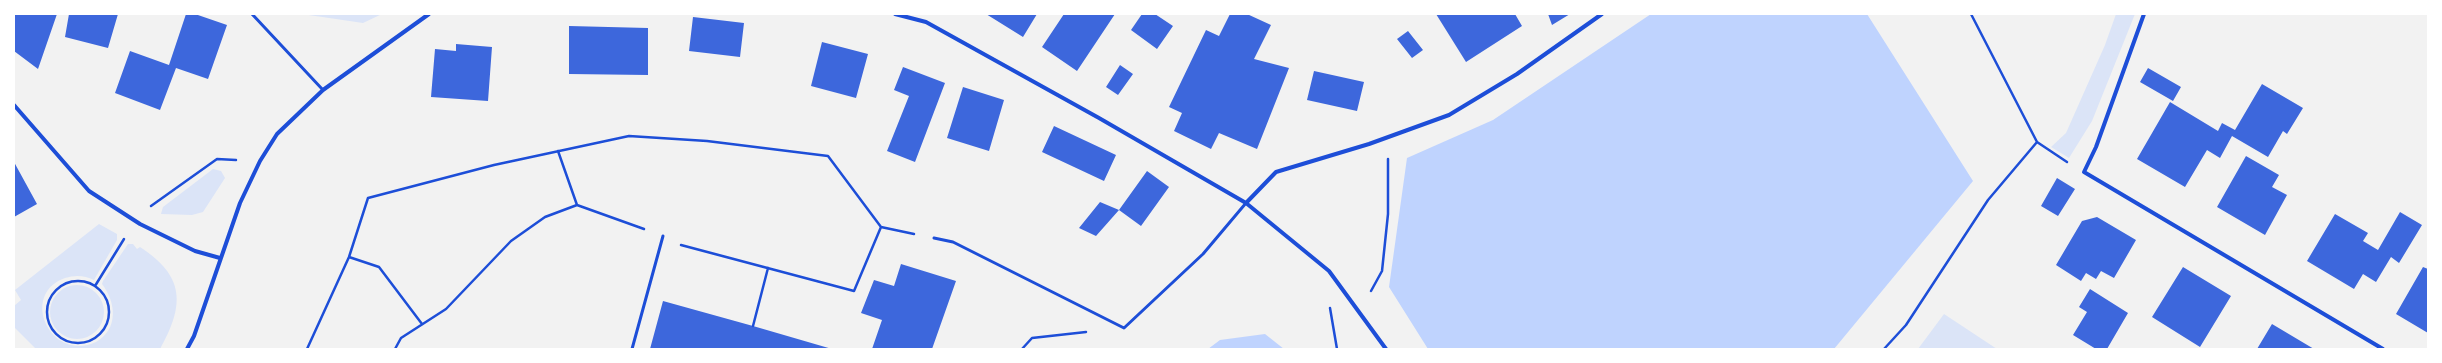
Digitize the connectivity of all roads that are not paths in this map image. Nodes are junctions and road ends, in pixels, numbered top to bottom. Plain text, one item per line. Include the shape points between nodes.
1 (252, 14) edge
2 (429, 14) edge
3 (895, 14) edge
4 (1602, 14) edge
5 (2144, 14) edge
6 (323, 90) junction
7 (14, 104) edge
8 (1246, 203) junction
9 (663, 236) dead end
10 (934, 238) dead end
11 (220, 258) junction
12 (187, 349) edge
13 (632, 349) edge
14 (1386, 349) edge
15 (2383, 349) edge

1 - 6 lane
2 - 6 street
3 - 8 street via 926,22
4 - 8 street via 1517,74 1448,115 1388,137 1276,172
5 - 15 street via 2096,147 2084,172
6 - 11 street via 277,134 260,161 240,203
7 - 11 street via 89,191 140,224 195,251
8 - 10 lane via 1203,254 1124,328 953,242
8 - 14 street via 1329,271
9 - 13 lane
11 - 12 street via 194,336

